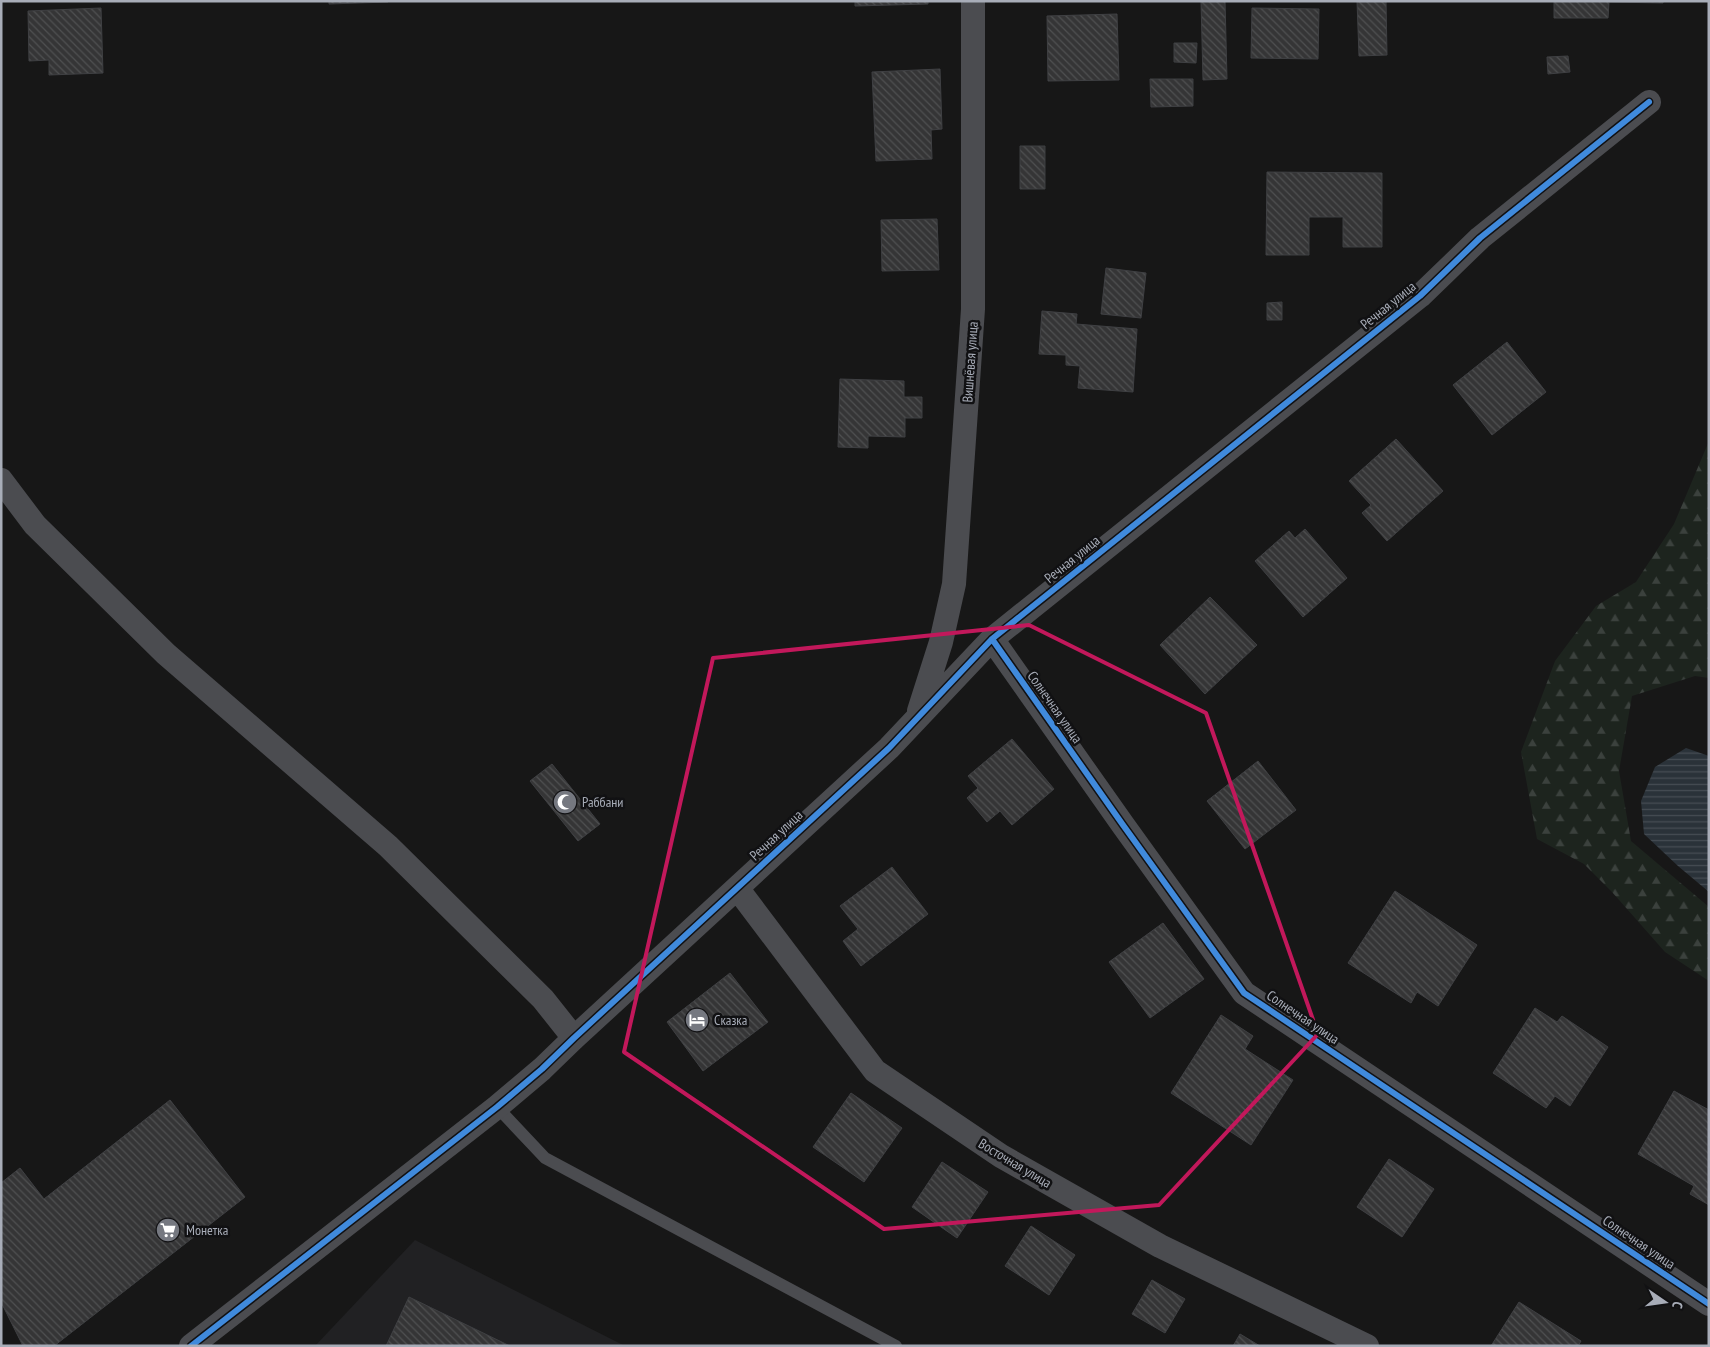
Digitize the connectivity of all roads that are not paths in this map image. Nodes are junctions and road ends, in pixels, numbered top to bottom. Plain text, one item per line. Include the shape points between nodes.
1 (973, 1) edge
2 (1649, 102) dead end
3 (1, 480) edge
4 (992, 639) junction
5 (917, 717) junction
6 (737, 888) junction
7 (574, 1038) junction
8 (497, 1107) junction
9 (1709, 1304) edge
10 (191, 1346) edge
11 (896, 1346) edge
12 (1367, 1346) edge

1 - 5 street, Вишнёвая улица via 973,309 954,584 941,642
2 - 4 street, Речная улица via 1480,238 1420,296
3 - 7 street via 35,526 166,654 388,846 543,999
4 - 5 street, Речная улица
4 - 9 street, Солнечная улица via 1244,993
5 - 6 street, Речная улица via 889,748
6 - 7 street, Речная улица
6 - 12 street, Восточная улица via 875,1072 1000,1156 1160,1246
7 - 8 street, Речная улица
8 - 10 street, Речная улица
8 - 11 lane via 545,1158

